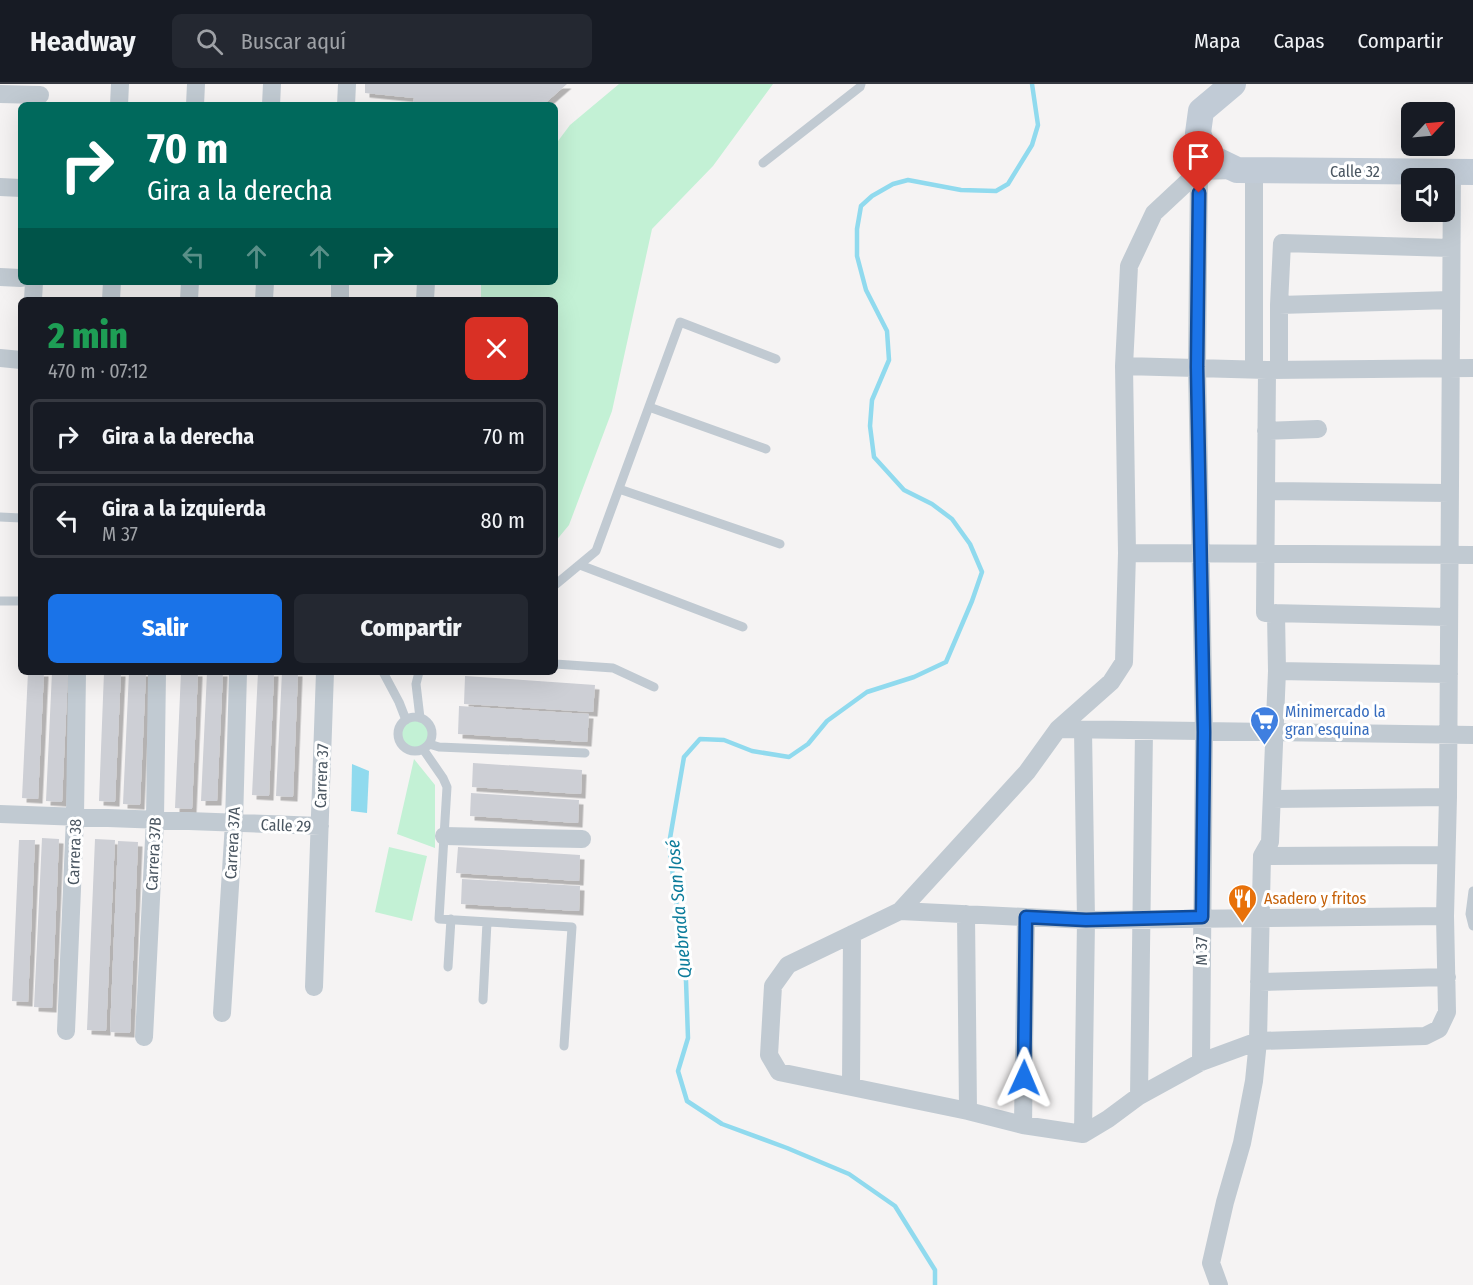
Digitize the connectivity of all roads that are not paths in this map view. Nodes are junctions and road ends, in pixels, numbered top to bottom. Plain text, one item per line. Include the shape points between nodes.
1 (120, 84) edge
2 (196, 84) edge
3 (272, 84) edge
4 (347, 84) edge
5 (861, 84) edge
6 (1233, 84) edge
7 (0, 94) edge
8 (40, 95) edge
9 (119, 102) edge
10 (195, 102) edge
11 (271, 102) edge
12 (346, 102) edge
13 (763, 163) dead end
14 (1246, 170) junction
15 (1199, 171) junction
16 (1462, 172) edge
17 (0, 187) edge
18 (18, 188) edge
19 (1452, 248) junction
20 (0, 277) edge
21 (18, 278) edge
22 (1451, 300) junction
23 (1279, 305) junction
24 (0, 358) edge
25 (776, 359) dead end
26 (18, 360) edge
27 (1124, 366) junction
28 (1197, 367) junction
29 (1450, 368) junction
30 (1473, 368) edge
31 (1266, 369) junction
32 (649, 407) junction
33 (1318, 429) dead end
34 (1266, 431) junction
35 (766, 449) dead end
36 (619, 489) junction
37 (1266, 491) junction
38 (1450, 493) junction
39 (0, 517) edge
40 (18, 518) edge
41 (780, 544) dead end
42 (1127, 553) junction
43 (1200, 553) junction
44 (1265, 554) junction
45 (1449, 555) junction
46 (1473, 555) edge
47 (579, 565) junction
48 (558, 582) edge
49 (0, 601) edge
50 (18, 601) edge
51 (1276, 614) junction
52 (1449, 617) junction
53 (743, 627) dead end
54 (558, 664) edge
55 (1277, 671) junction
56 (1449, 674) junction
57 (77, 675) edge
58 (157, 675) edge
59 (238, 675) edge
60 (325, 675) edge
61 (384, 675) edge
62 (418, 675) edge
63 (654, 687) dead end
64 (420, 718) junction
65 (406, 720) junction
66 (1058, 729) junction
67 (1083, 729) junction
68 (1144, 731) junction
69 (1204, 732) junction
70 (1274, 732) junction
71 (1448, 735) junction
72 (1473, 735) edge
73 (426, 746) junction
74 (585, 753) dead end
75 (1448, 797) junction
76 (1272, 799) junction
77 (0, 814) edge
78 (75, 817) junction
79 (155, 820) junction
80 (234, 823) junction
81 (320, 826) junction
82 (444, 836) junction
83 (582, 839) dead end
84 (1446, 855) junction
85 (1262, 856) junction
86 (1473, 891) edge
87 (900, 912) junction
88 (966, 914) junction
89 (1445, 916) junction
90 (1026, 917) junction
91 (1202, 917) junction
92 (1260, 918) junction
93 (452, 919) junction
94 (1141, 919) junction
95 (1086, 920) junction
96 (487, 922) junction
97 (1473, 926) edge
98 (852, 934) junction
99 (448, 967) dead end
100 (1447, 977) junction
101 (1259, 982) junction
102 (314, 987) dead end
103 (483, 1000) dead end
104 (222, 1013) dead end
105 (66, 1032) dead end
106 (144, 1037) dead end
107 (1258, 1041) junction
108 (564, 1046) dead end
109 (1201, 1062) junction
110 (851, 1086) junction
111 (1139, 1096) junction
112 (968, 1111) junction
113 (1023, 1125) junction
114 (1083, 1134) junction
115 (1219, 1285) edge

1 - 9 street
2 - 10 street
3 - 11 street
4 - 12 street
5 - 13 lane
6 - 14 street via 1201,111 1198,133 1206,155
7 - 8 street
14 - 15 street
14 - 16 street, Calle 32
14 - 31 street via 1256,304
15 - 27 street via 1154,213 1129,266
15 - 28 street, M 37
16 - 19 street
17 - 18 street
19 - 22 street
19 - 23 street via 1282,243
20 - 21 street
22 - 23 street
22 - 29 street
23 - 31 street
24 - 26 street
25 - 32 lane via 680,322
27 - 28 street
27 - 42 street
28 - 31 street
28 - 43 street, M 37
29 - 30 street
29 - 31 street
29 - 38 street
31 - 34 street
32 - 35 lane
32 - 36 lane
33 - 34 street
34 - 37 street
36 - 41 lane
36 - 47 lane via 596,551
37 - 38 street
37 - 44 street
38 - 45 street
39 - 40 lane
42 - 43 street
42 - 66 street via 1124,662 1111,682
43 - 44 street
43 - 69 street, M 37
44 - 45 street
44 - 51 street via 1265,613
45 - 46 street
45 - 52 street
47 - 48 lane
47 - 53 lane
49 - 50 lane
51 - 52 street
51 - 55 street
52 - 56 street
54 - 63 lane via 613,668
55 - 56 street
55 - 70 street
56 - 71 street
57 - 78 street, Carrera 38
58 - 79 street, Carrera 37B
59 - 80 street, Carrera 37A
60 - 81 street, Carrera 37
61 - 65 lane
62 - 64 lane
64 - 65 lane
64 - 73 lane via 430,726 431,738
65 - 73 lane via 398,734 401,743 415,751
66 - 67 street
66 - 87 street via 1027,772
67 - 68 street
67 - 95 street
68 - 69 street
68 - 94 street
69 - 70 street
69 - 91 street, M 37
70 - 71 street
70 - 76 street
71 - 72 street
71 - 75 street
73 - 74 lane
73 - 82 lane via 447,787
75 - 76 street
75 - 84 street
76 - 85 street via 1270,842
77 - 78 street, Calle 29
78 - 79 street, Calle 29
78 - 105 street, Carrera 38
79 - 80 street, Calle 29
79 - 106 street, Carrera 37B
80 - 81 street, Calle 29
80 - 104 street, Carrera 37A
81 - 102 street, Carrera 37
82 - 83 street
82 - 93 lane via 439,919
84 - 85 street
84 - 89 street
85 - 92 street
86 - 97 lane
87 - 88 street
87 - 98 street
88 - 90 street
88 - 112 street
89 - 92 street
89 - 100 street
90 - 95 street
90 - 113 street
91 - 92 street
91 - 94 street
91 - 109 street, M 37
92 - 101 street
93 - 96 lane
93 - 99 lane
94 - 95 street
94 - 111 street
95 - 114 street
96 - 103 lane
96 - 108 lane via 572,927
98 - 110 street
98 - 110 street via 788,965 773,986 769,1055 778,1072
100 - 101 street
100 - 107 street via 1447,1012 1439,1029 1425,1036
101 - 107 street
107 - 109 street
107 - 115 street via 1242,1143 1211,1263
109 - 111 street
110 - 112 street
111 - 114 street
112 - 113 street
113 - 114 street

